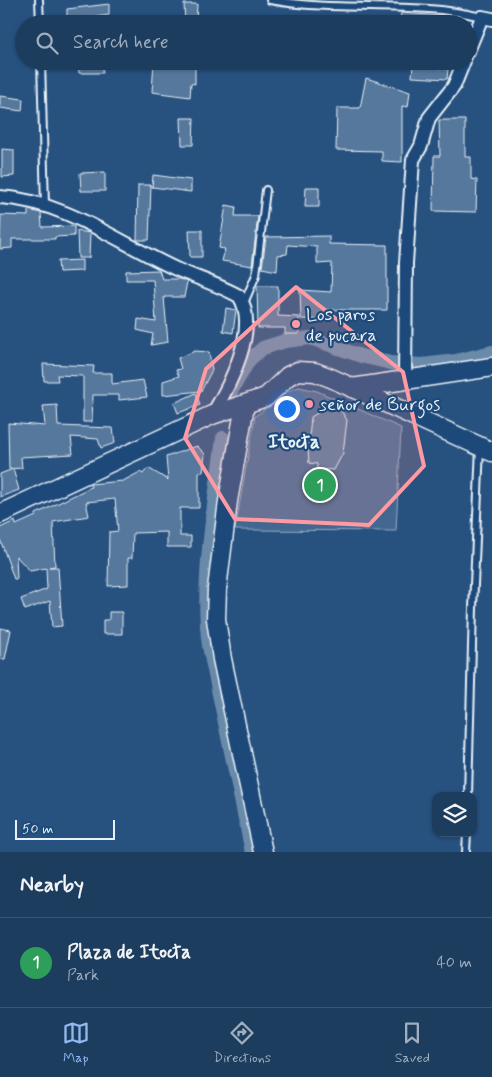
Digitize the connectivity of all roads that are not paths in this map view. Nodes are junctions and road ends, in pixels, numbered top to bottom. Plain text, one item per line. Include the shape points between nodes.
1 (39, 0) edge
2 (270, 0) edge
3 (421, 3) edge
4 (40, 15) edge
5 (477, 15) edge
6 (487, 18) edge
7 (477, 35) edge
8 (41, 70) edge
9 (460, 70) edge
10 (266, 190) dead end
11 (0, 197) edge
12 (45, 206) junction
13 (244, 303) junction
14 (492, 367) edge
15 (405, 376) junction
16 (352, 388) junction
17 (245, 405) junction
18 (212, 414) junction
19 (486, 449) edge
20 (0, 514) edge
21 (468, 792) edge
22 (467, 837) edge
23 (263, 852) edge
24 (466, 852) edge

1 - 4 lane
2 - 3 lane via 362,6
3 - 5 lane
6 - 7 street
8 - 12 lane
9 - 15 street via 454,86 429,118 413,160 406,263
10 - 13 lane via 256,275
11 - 12 street
12 - 13 street via 106,231 175,268 230,291
13 - 18 street via 244,337 237,367
14 - 15 street
15 - 16 street
16 - 17 street via 315,372 298,372 288,376 266,397
16 - 19 street
17 - 18 street
17 - 23 street via 228,501 216,618
18 - 20 street
19 - 21 lane via 473,608
22 - 24 lane

